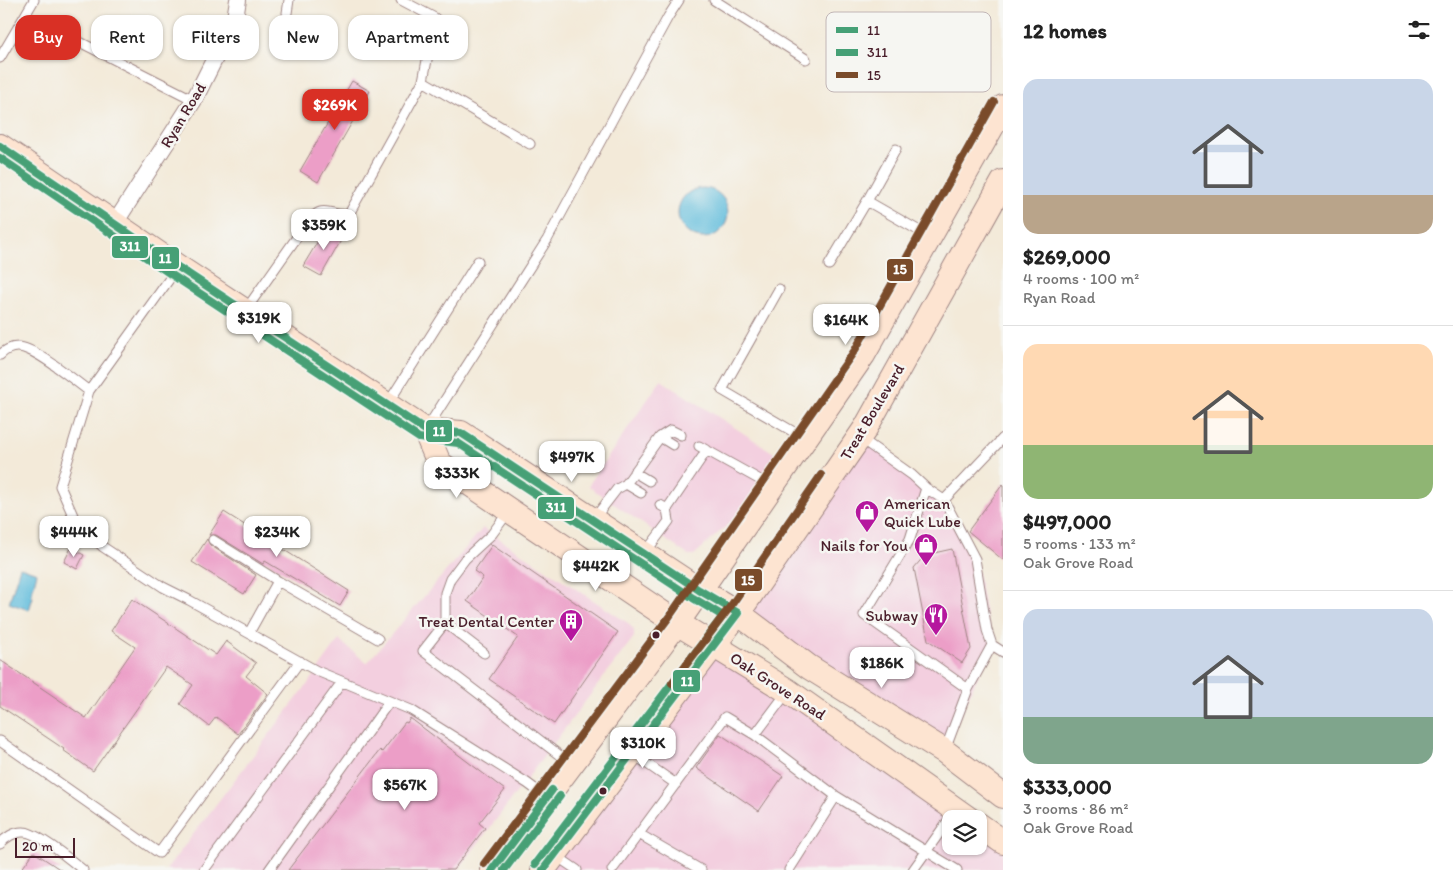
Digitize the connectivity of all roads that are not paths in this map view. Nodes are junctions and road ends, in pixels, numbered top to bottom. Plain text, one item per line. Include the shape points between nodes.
1 (34, 0) edge
2 (238, 0) edge
3 (289, 0) edge
4 (401, 0) edge
5 (679, 0) edge
6 (714, 0) edge
7 (286, 13) dead end
8 (81, 43) edge
9 (0, 58) edge
10 (806, 60) dead end
11 (423, 81) junction
12 (194, 100) junction
13 (1003, 107) edge
14 (530, 144) dead end
15 (0, 146) edge
16 (896, 149) dead end
17 (1003, 182) edge
18 (867, 201) junction
19 (115, 223) junction
20 (930, 237) junction
21 (478, 261) dead end
22 (829, 265) dead end
23 (178, 267) junction
24 (779, 289) dead end
25 (244, 311) junction
26 (0, 355) edge
27 (90, 391) junction
28 (387, 405) junction
29 (425, 430) junction
30 (681, 435) dead end
31 (660, 437) junction
32 (804, 438) junction
33 (859, 438) junction
34 (1003, 438) edge
35 (674, 445) dead end
36 (692, 456) dead end
37 (700, 462) junction
38 (634, 472) junction
39 (649, 481) dead end
40 (626, 484) junction
41 (771, 486) junction
42 (926, 488) junction
43 (641, 493) dead end
44 (944, 500) junction
45 (509, 512) junction
46 (593, 520) junction
47 (213, 540) dead end
48 (644, 554) junction
49 (278, 581) junction
50 (699, 590) junction
51 (738, 613) junction
52 (445, 623) junction
53 (677, 623) junction
54 (249, 633) junction
55 (378, 639) dead end
56 (714, 645) junction
57 (992, 646) junction
58 (1003, 652) edge
59 (484, 653) dead end
60 (300, 661) junction
61 (342, 682) junction
62 (968, 689) junction
63 (788, 691) junction
64 (390, 702) junction
65 (755, 734) junction
66 (0, 741) edge
67 (944, 751) junction
68 (631, 753) junction
69 (572, 764) junction
70 (676, 784) junction
71 (836, 796) junction
72 (1003, 796) edge
73 (546, 798) junction
74 (956, 810) edge
75 (987, 831) edge
76 (639, 834) junction
77 (942, 834) edge
78 (1003, 842) edge
79 (0, 844) edge
80 (926, 850) junction
81 (549, 862) edge
82 (83, 870) edge
83 (204, 870) edge
84 (269, 870) edge
85 (492, 870) edge
86 (577, 870) edge
87 (612, 870) edge
88 (701, 870) edge
89 (789, 870) edge
90 (912, 870) edge
91 (957, 870) edge

1 - 9 lane
2 - 12 street, Ryan Road via 235,18
3 - 7 lane
4 - 11 lane via 435,18
5 - 29 lane via 547,240
6 - 10 lane
8 - 12 lane
11 - 14 lane
11 - 25 lane via 349,214 341,216 320,212 309,220
12 - 19 street, Ryan Road
13 - 20 main road
15 - 19 main road, Oak Grove Road
16 - 18 lane
17 - 33 main road, Treat Boulevard
18 - 20 lane
18 - 22 lane
19 - 23 main road, Oak Grove Road
20 - 32 main road via 863,355
21 - 28 lane
23 - 25 main road, Oak Grove Road
23 - 27 lane
24 - 32 lane via 722,390
25 - 28 main road, Oak Grove Road
26 - 27 lane via 9,349 26,348
27 - 54 lane via 60,486 75,520 103,547 163,587
28 - 29 main road, Oak Grove Road
29 - 45 main road, Oak Grove Road via 439,464
29 - 46 main road, Oak Grove Road via 461,433
30 - 31 lane via 671,430
31 - 35 lane
31 - 38 lane
32 - 41 main road
33 - 42 lane
33 - 51 main road, Treat Boulevard
34 - 44 lane
36 - 37 lane
37 - 41 lane via 703,448
37 - 48 lane via 663,507 669,521
38 - 39 lane
38 - 40 lane
40 - 43 lane
40 - 46 lane via 617,489
41 - 50 main road
42 - 44 lane
42 - 62 lane via 910,539 864,615
44 - 57 lane via 975,559
45 - 52 lane via 450,579 445,592
45 - 53 main road, Oak Grove Road
46 - 48 main road, Oak Grove Road
47 - 49 lane
48 - 50 main road, Oak Grove Road
49 - 54 lane
49 - 55 lane
50 - 51 main road, Oak Grove Road
50 - 53 main road
51 - 56 main road, Treat Boulevard
51 - 67 main road, Oak Grove Road via 809,666
52 - 59 lane
52 - 69 lane via 423,651
53 - 56 main road, Oak Grove Road
53 - 69 main road
54 - 60 lane
56 - 63 main road, Oak Grove Road
56 - 68 main road, Treat Boulevard
57 - 58 lane
57 - 62 lane
60 - 61 lane
60 - 66 lane via 159,853
61 - 64 lane
61 - 83 lane
62 - 67 lane
63 - 65 lane
63 - 74 main road, Oak Grove Road
64 - 73 lane via 411,710
64 - 84 lane
65 - 70 lane via 725,717
65 - 71 lane
67 - 72 main road, Oak Grove Road
68 - 70 lane
68 - 81 main road, Treat Boulevard
69 - 73 main road
70 - 76 lane
71 - 80 lane
71 - 89 lane
73 - 85 main road
75 - 78 main road
76 - 87 lane
76 - 88 lane
77 - 80 lane
79 - 82 lane via 12,834 24,831 38,836
80 - 90 lane
80 - 91 lane
81 - 86 lane

